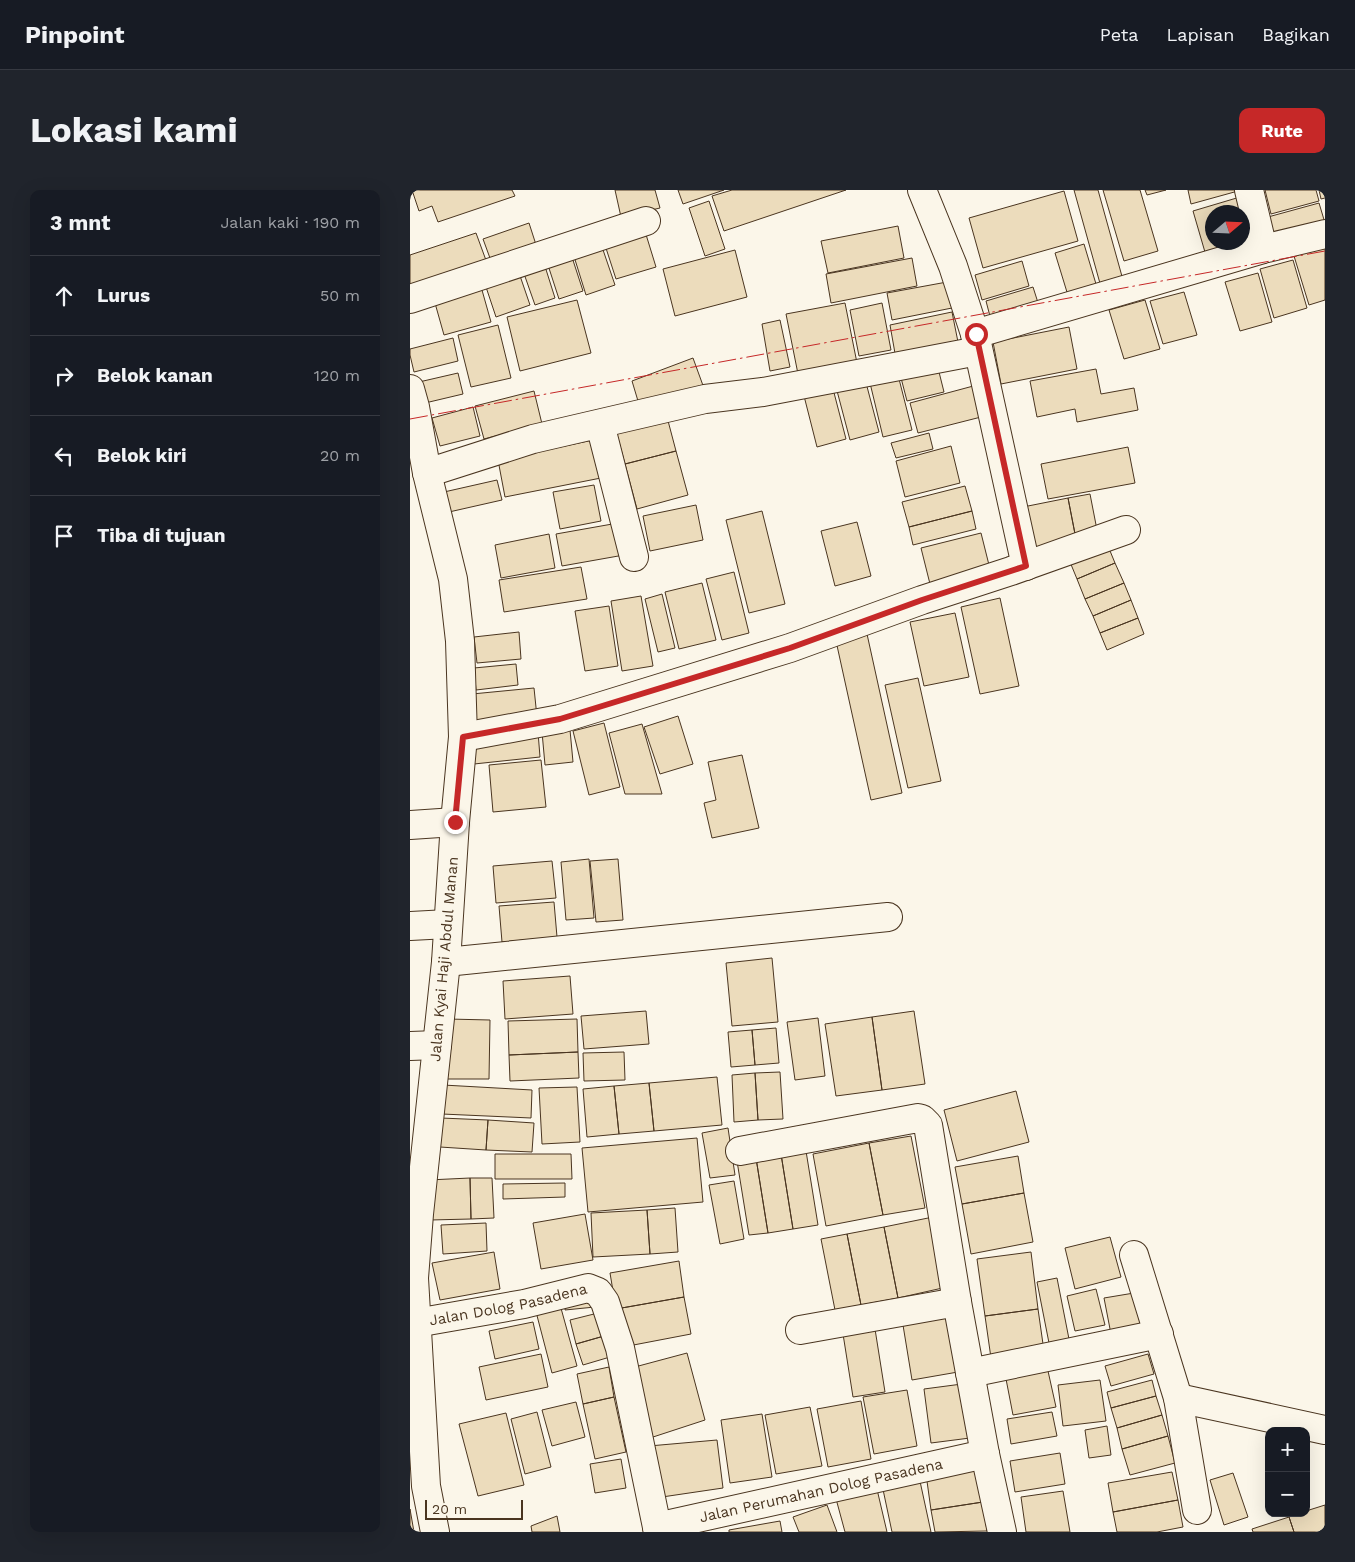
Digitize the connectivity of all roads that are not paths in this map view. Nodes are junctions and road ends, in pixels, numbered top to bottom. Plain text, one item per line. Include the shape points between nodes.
1 (922, 190) edge
2 (1249, 190) edge
3 (646, 221) dead end
4 (1325, 234) edge
5 (1263, 249) junction
6 (410, 299) edge
7 (977, 343) junction
8 (410, 389) edge
9 (600, 424) junction
10 (426, 473) junction
11 (1126, 530) dead end
12 (634, 557) dead end
13 (1026, 566) junction
14 (463, 737) junction
15 (455, 822) junction
16 (410, 824) edge
17 (888, 917) dead end
18 (448, 924) junction
19 (410, 926) edge
20 (446, 962) junction
21 (438, 1045) junction
22 (410, 1046) edge
23 (740, 1151) dead end
24 (1134, 1255) dead end
25 (412, 1278) edge
26 (598, 1292) joint
27 (956, 1302) junction
28 (416, 1323) junction
29 (800, 1330) dead end
30 (1159, 1334) junction
31 (970, 1373) junction
32 (1178, 1398) junction
33 (1325, 1430) edge
34 (985, 1454) junction
35 (418, 1488) edge
36 (1197, 1510) dead end
37 (658, 1529) edge
38 (435, 1532) edge
39 (1002, 1532) edge

1 - 7 street via 953,266
2 - 5 street
3 - 6 street
4 - 5 street
5 - 7 street
7 - 9 street via 763,392 705,400
7 - 13 street
8 - 10 street, Jalan Kyai Haji Abdul Manan
9 - 10 street via 533,439
9 - 12 street
10 - 14 street, Jalan Kyai Haji Abdul Manan via 453,578 460,641
11 - 13 street
13 - 14 street via 790,648 569,716
14 - 15 street, Jalan Kyai Haji Abdul Manan
15 - 16 street
15 - 18 street, Jalan Kyai Haji Abdul Manan
17 - 20 street
18 - 19 street
18 - 20 street, Jalan Kyai Haji Abdul Manan
20 - 21 street, Jalan Kyai Haji Abdul Manan
21 - 22 street
21 - 25 street, Jalan Kyai Haji Abdul Manan
23 - 27 street via 922,1119 930,1133
24 - 30 street
25 - 28 street, Jalan Kyai Haji Abdul Manan
26 - 28 street, Jalan Dolog Pasadena via 588,1288 524,1304
26 - 37 street, Jalan Perumahan Dolog Pasadena via 606,1302 620,1348
27 - 29 street
27 - 31 street
28 - 35 street, Jalan Kyai Haji Abdul Manan
30 - 31 street
30 - 32 street
31 - 34 street
32 - 33 street
32 - 36 street
34 - 37 street, Jalan Perumahan Dolog Pasadena
34 - 39 street
35 - 38 street, Jalan Kyai Haji Abdul Manan

